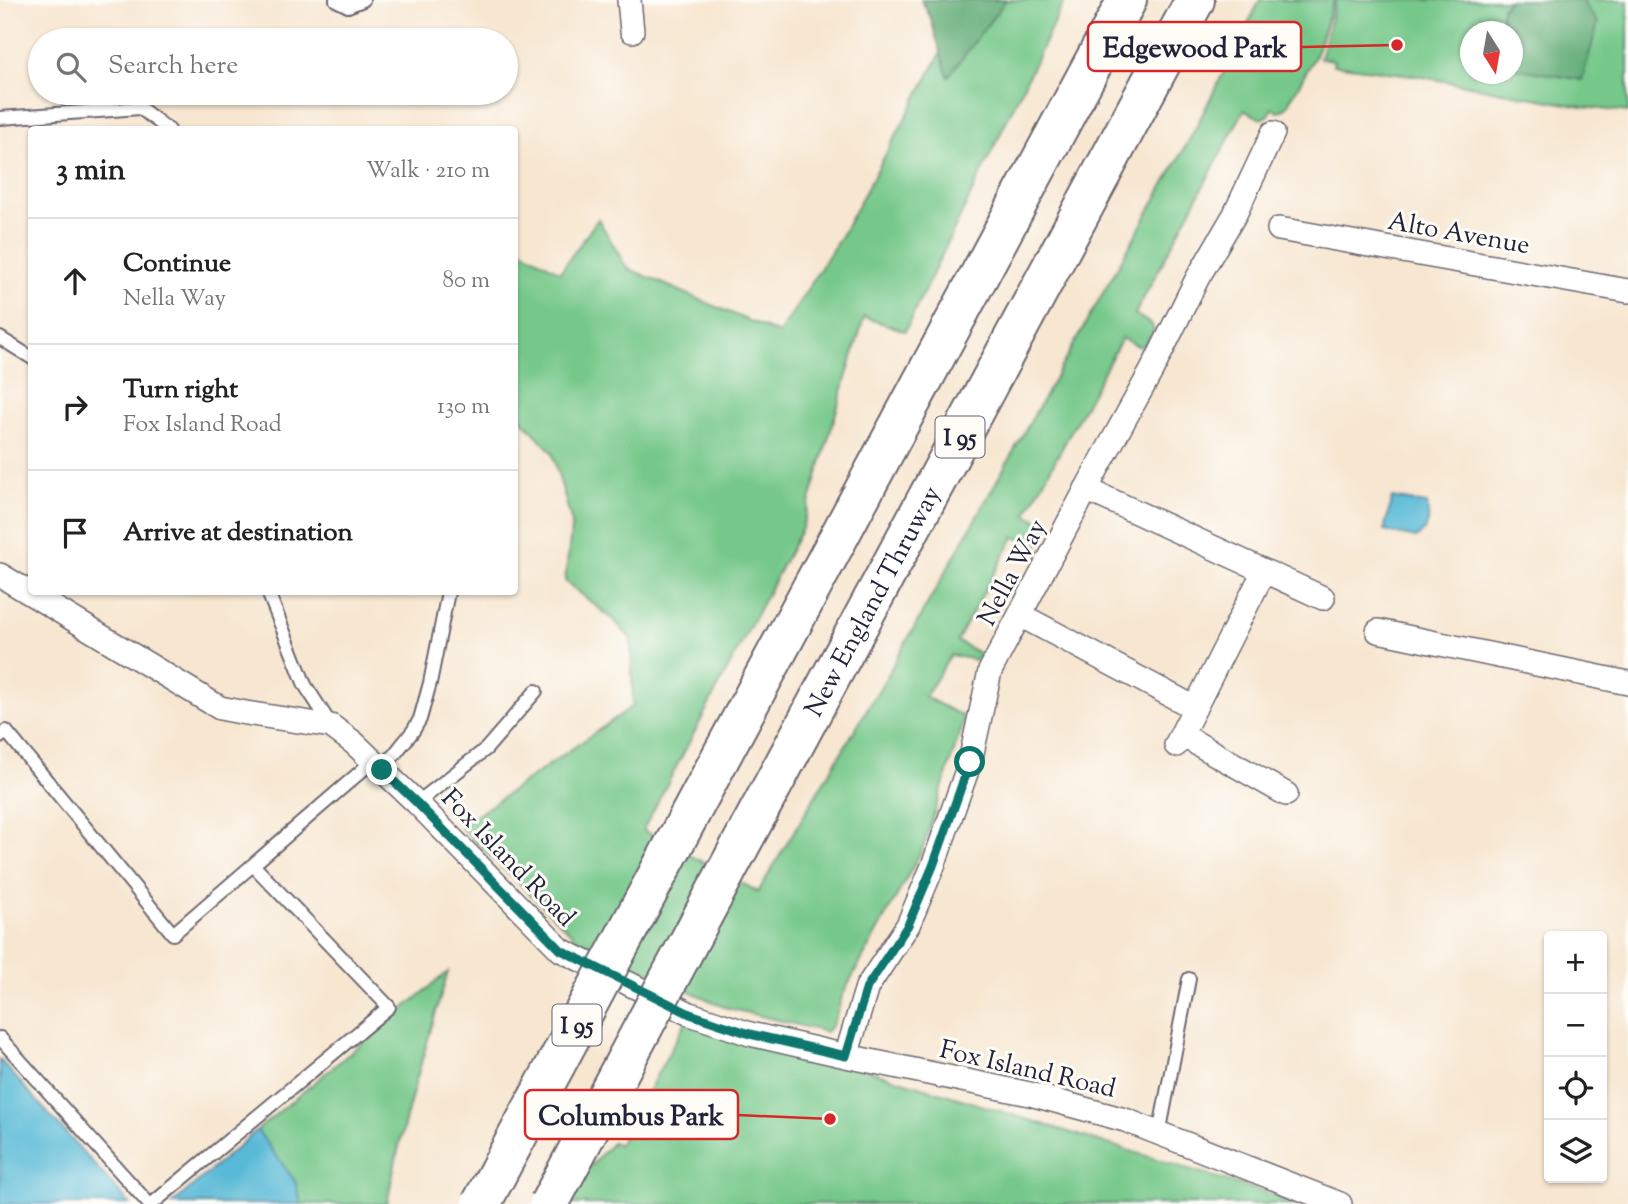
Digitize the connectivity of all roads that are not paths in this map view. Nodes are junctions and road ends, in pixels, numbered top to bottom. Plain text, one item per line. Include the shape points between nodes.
1 (336, 0) edge
2 (363, 0) edge
3 (629, 0) edge
4 (1127, 0) edge
5 (1195, 0) edge
6 (632, 31) dead end
7 (0, 118) edge
8 (164, 126) edge
9 (1273, 132) dead end
10 (1279, 229) dead end
11 (1628, 291) edge
12 (0, 338) edge
13 (28, 356) edge
14 (1086, 489) junction
15 (1264, 571) junction
16 (0, 575) edge
17 (28, 592) edge
18 (32, 595) edge
19 (269, 595) edge
20 (447, 595) edge
21 (1323, 598) dead end
22 (1020, 615) junction
23 (1378, 631) dead end
24 (1628, 682) edge
25 (536, 691) dead end
26 (1195, 708) junction
27 (331, 726) junction
28 (0, 737) edge
29 (377, 765) junction
30 (1286, 794) dead end
31 (417, 803) junction
32 (253, 865) junction
33 (1189, 979) dead end
34 (0, 1038) edge
35 (846, 1056) junction
36 (1159, 1134) junction
37 (151, 1204) edge
38 (481, 1204) edge
39 (549, 1204) edge
40 (1340, 1204) edge

1 - 2 lane via 348,6
3 - 6 street
4 - 38 highway, I 95, bridge
5 - 39 highway, New England Thruway / I 95, bridge
7 - 8 lane via 140,108
9 - 14 street, Nella Way via 1235,214
10 - 11 street, Alto Avenue
12 - 13 lane
14 - 15 street
14 - 22 street, Nella Way
15 - 21 street
15 - 26 street
16 - 17 street, Fox Island Road
18 - 27 street, Fox Island Road via 220,708
19 - 27 lane via 305,685
20 - 29 lane via 421,719
22 - 26 street
22 - 35 street, Nella Way via 990,671 970,762 933,866 908,925 867,987
23 - 24 street
25 - 31 lane via 486,749
26 - 30 street via 1179,740
27 - 29 street, Fox Island Road
28 - 32 lane via 6,732 173,934
29 - 31 street, Fox Island Road
29 - 32 lane
31 - 35 street, Fox Island Road via 561,950 690,1014 750,1034
32 - 37 lane via 389,1007
33 - 36 lane
34 - 37 lane
35 - 36 street, Fox Island Road via 1030,1094
36 - 40 street, Fox Island Road

